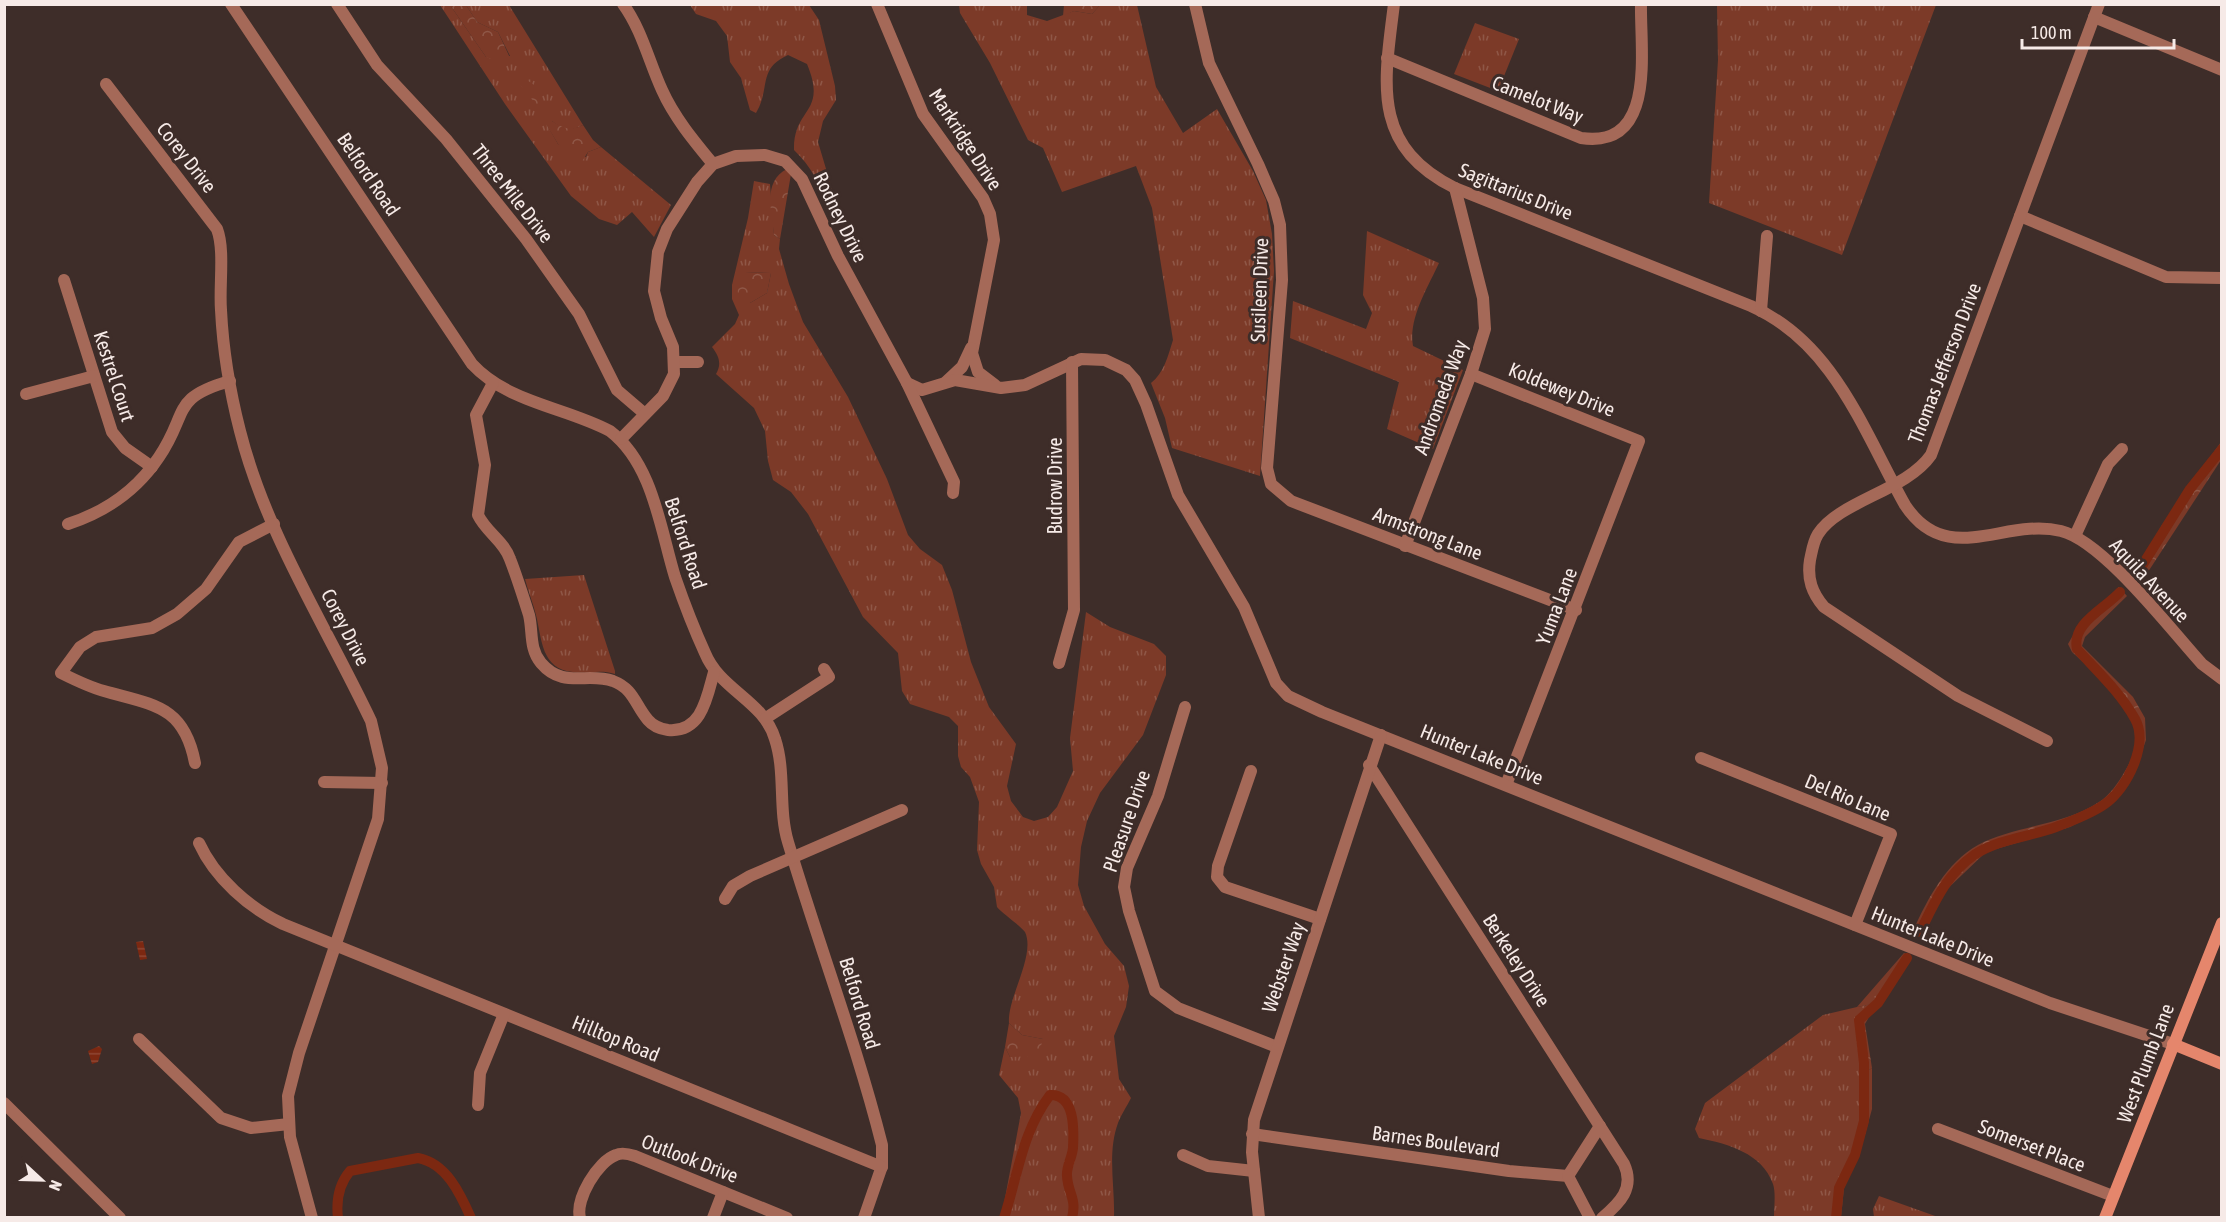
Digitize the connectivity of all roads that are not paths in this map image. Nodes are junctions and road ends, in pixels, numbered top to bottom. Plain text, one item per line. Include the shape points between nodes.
1 (231, 4) edge
2 (337, 4) edge
3 (624, 4) edge
4 (877, 4) edge
5 (1195, 4) edge
6 (1394, 4) edge
7 (1641, 4) edge
8 (2098, 4) edge
9 (2094, 17) junction
10 (1387, 58) junction
11 (2222, 70) edge
12 (106, 84) dead end
13 (713, 164) junction
14 (1455, 188) junction
15 (2020, 216) junction
16 (1767, 236) dead end
17 (2222, 278) edge
18 (64, 280) dead end
19 (1761, 311) junction
20 (974, 336) junction
21 (675, 362) junction
22 (698, 362) dead end
23 (1072, 362) junction
24 (1471, 374) junction
25 (94, 376) junction
26 (230, 381) junction
27 (493, 383) junction
28 (907, 383) junction
29 (945, 383) junction
30 (1001, 388) junction
31 (26, 394) dead end
32 (645, 414) junction
33 (621, 439) junction
34 (1639, 441) joint
35 (2122, 449) dead end
36 (152, 467) junction
37 (1271, 484) joint
38 (1893, 485) junction
39 (953, 493) dead end
40 (68, 524) dead end
41 (273, 524) junction
42 (2074, 536) junction
43 (1405, 546) junction
44 (1576, 610) junction
45 (1059, 663) dead end
46 (824, 669) dead end
47 (714, 672) junction
48 (2222, 679) edge
49 (1185, 707) dead end
50 (766, 718) junction
51 (1382, 735) junction
52 (2047, 741) dead end
53 (1701, 758) dead end
54 (195, 763) dead end
55 (1369, 765) junction
56 (1251, 771) dead end
57 (324, 782) dead end
58 (382, 783) junction
59 (1506, 785) junction
60 (902, 810) dead end
61 (199, 843) dead end
62 (793, 857) junction
63 (725, 899) dead end
64 (1320, 919) junction
65 (2222, 923) edge
66 (1855, 926) junction
67 (335, 945) junction
68 (504, 1014) junction
69 (139, 1039) dead end
70 (2174, 1044) junction
71 (1276, 1047) junction
72 (2222, 1064) edge
73 (4, 1103) edge
74 (478, 1105) dead end
75 (289, 1124) junction
76 (1600, 1126) junction
77 (1938, 1129) dead end
78 (1252, 1134) junction
79 (1183, 1155) dead end
80 (882, 1167) junction
81 (1254, 1171) junction
82 (1568, 1176) junction
83 (723, 1192) junction
84 (2113, 1196) junction
85 (120, 1218) edge
86 (312, 1218) edge
87 (580, 1218) edge
88 (713, 1218) edge
89 (787, 1218) edge
90 (864, 1218) edge
91 (1259, 1218) edge
92 (1590, 1218) edge
93 (1602, 1218) edge
94 (2105, 1218) edge

1 - 27 street, Belford Road via 472,364
2 - 32 street, Three Mile Drive via 377,65 446,139 526,239 579,314 617,390
3 - 13 street via 663,92
4 - 20 street, Markridge Drive via 923,114 983,198 990,214 994,240
5 - 37 street, Susileen Drive via 1209,63 1258,164 1280,225 1282,280 1267,468
6 - 10 street, Sagittarius Drive
7 - 10 street, Camelot Way via 1638,107 1620,131 1603,139 1581,138
8 - 9 street, Thomas Jefferson Drive
9 - 11 street
9 - 15 street, Thomas Jefferson Drive
10 - 14 street, Sagittarius Drive via 1385,96 1400,143 1423,169
12 - 26 street, Corey Drive via 217,229 221,245 222,330
13 - 21 street via 674,217 656,258 654,291
13 - 28 street, Rodney Drive via 753,154 776,158 794,169
14 - 19 street, Sagittarius Drive
14 - 24 street, Andromeda Way via 1485,313 1482,344
15 - 17 street via 2166,277
15 - 38 street, Thomas Jefferson Drive via 1931,455 1917,471
16 - 19 street
18 - 25 street, Kestrel Court
19 - 38 street, Aquila Avenue via 1798,334 1826,364
20 - 29 street, Markridge Drive via 968,357
20 - 30 street, Markridge Drive via 972,353 978,372
21 - 22 street
21 - 32 street via 668,390
23 - 30 street, Hunter Lake Drive via 1025,385
23 - 45 street, Budrow Drive via 1074,610
23 - 51 street, Hunter Lake Drive via 1105,360 1126,370 1135,380 1178,495 1244,607 1276,683 1295,701
24 - 34 street, Koldewey Drive
24 - 43 street, Andromeda Way
25 - 31 street
25 - 36 street, Kestrel Court via 116,439
26 - 36 street via 207,387 191,397
26 - 41 street, Corey Drive via 246,453
27 - 33 street, Belford Road via 597,424
27 - 47 street via 476,415 485,465 478,515 507,551 529,616 532,644 541,663 572,680 606,680 625,687 638,700 648,720 672,730 697,720
28 - 29 street, Hunter Lake Drive via 922,390
28 - 39 street, Rodney Drive via 954,482
29 - 30 street, Hunter Lake Drive via 966,381
32 - 33 street
33 - 47 street, Belford Road via 643,472 681,593
34 - 44 street, Yuma Lane
35 - 42 street via 2108,464
36 - 40 street via 118,500
37 - 43 street, Armstrong Lane via 1291,501
38 - 42 street, Aquila Avenue via 1917,520 1940,535 1968,539 2045,528
38 - 52 street, Thomas Jefferson Drive via 1834,519 1818,534 1809,568 1811,589 1817,599 1930,679
41 - 54 street via 239,542 206,589 177,614 152,628 96,636 80,647 62,673 97,689 165,710 185,733
41 - 58 street, Corey Drive via 370,721
42 - 48 street, Aquila Avenue via 2100,552 2202,664
43 - 44 street, Armstrong Lane
44 - 59 street, Yuma Lane
46 - 50 street via 829,677
47 - 50 street, Belford Road
49 - 71 street, Pleasure Drive via 1158,796 1127,868 1124,887 1129,911 1155,991 1178,1008
50 - 62 street, Belford Road via 776,741 782,815
51 - 55 street, Webster Way
51 - 59 street, Hunter Lake Drive
53 - 66 street, Del Rio Lane via 1891,834
55 - 64 street, Webster Way
55 - 76 street, Berkeley Drive
56 - 64 street via 1218,866 1218,877 1225,887
57 - 58 street
58 - 67 street, Corey Drive via 375,834
59 - 66 street, Hunter Lake Drive
60 - 62 street
61 - 67 street, Hilltop Road via 223,878 258,910
62 - 63 street via 740,882
62 - 80 street, Belford Road via 878,1132
64 - 71 street, Webster Way
65 - 70 main road, West Plumb Lane
66 - 70 street, Hunter Lake Drive via 2050,1003
67 - 68 street, Hilltop Road
67 - 75 street, Corey Drive via 293,1070 288,1096
68 - 74 street via 480,1074
68 - 80 street, Hilltop Road
69 - 75 street via 221,1118 251,1128
70 - 72 main road, Hunter Lake Drive
70 - 84 main road, West Plumb Lane
71 - 78 street, Webster Way
73 - 85 street
75 - 86 street, Corey Drive
76 - 82 street
76 - 93 street, Berkeley Drive via 1624,1164 1629,1180 1621,1201
77 - 84 street, Somerset Place
78 - 81 street, Webster Way
78 - 82 street, Barnes Boulevard
79 - 81 street via 1208,1166
80 - 90 street, Belford Road
81 - 91 street, Webster Way
82 - 92 street
83 - 87 street, Outlook Drive via 622,1153 606,1161 582,1193
83 - 88 street
83 - 89 street, Outlook Drive
84 - 94 main road, West Plumb Lane

